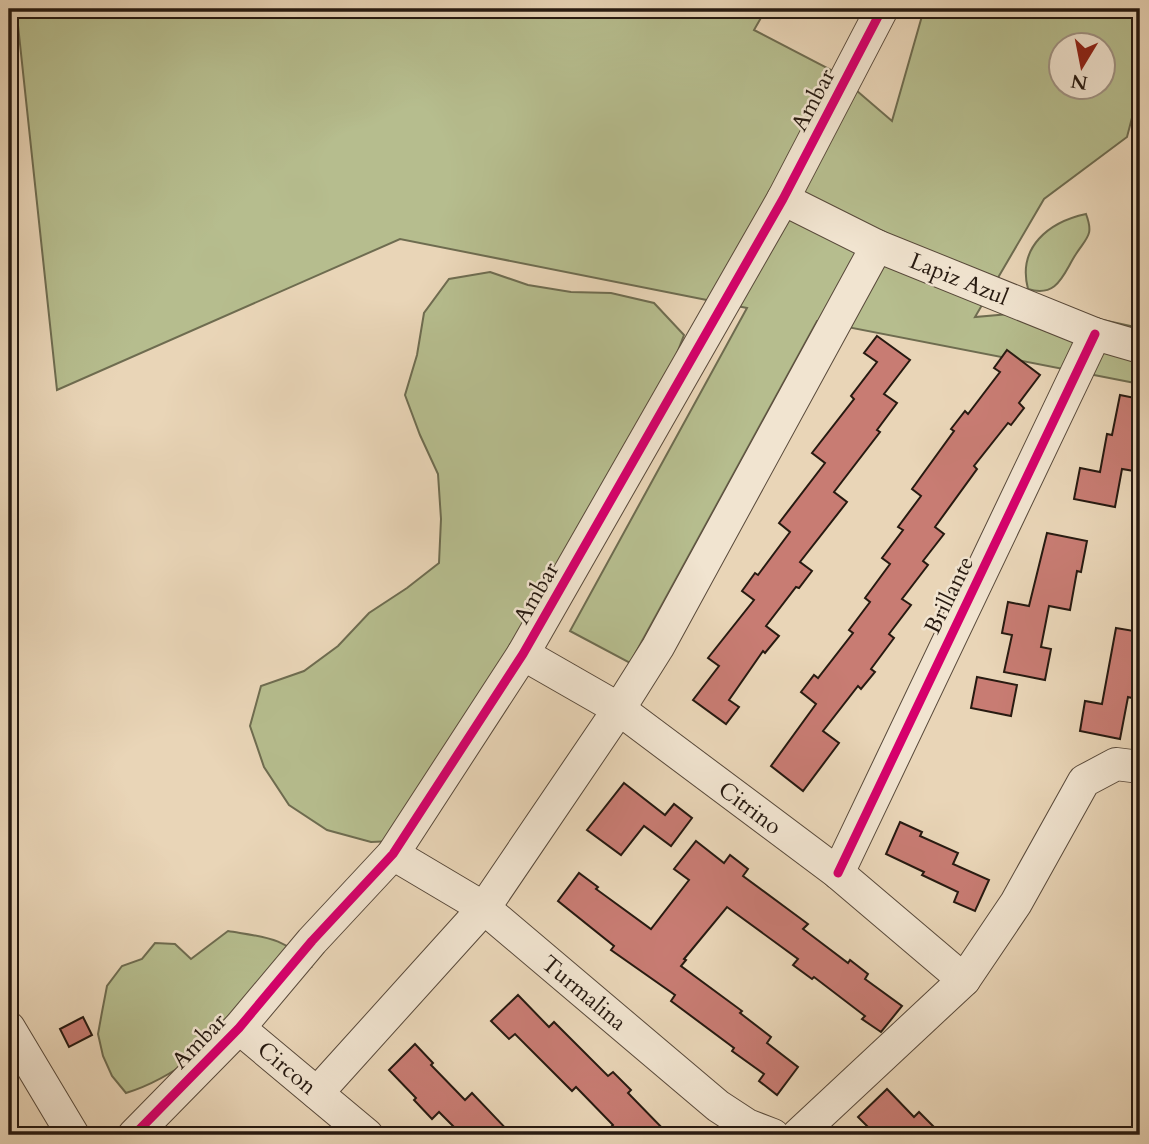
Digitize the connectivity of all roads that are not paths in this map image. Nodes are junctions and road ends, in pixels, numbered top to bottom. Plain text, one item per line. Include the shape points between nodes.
1 (883, 9) edge
2 (783, 199) junction
3 (877, 246) junction
4 (1095, 334) junction
5 (1140, 347) edge
6 (523, 654) junction
7 (619, 709) junction
8 (1128, 765) edge
9 (393, 853) junction
10 (838, 873) junction
11 (484, 908) junction
12 (964, 980) junction
13 (9, 1028) edge
14 (239, 1028) junction
15 (317, 1093) junction
16 (73, 1135) edge
17 (134, 1135) edge
18 (367, 1135) edge
19 (773, 1135) edge
20 (797, 1135) edge

1 - 2 street, Ambar
2 - 3 street, Lapiz Azul
2 - 6 street, Ambar
3 - 4 street, Lapiz Azul
3 - 7 street via 658,647
4 - 5 street, Lapiz Azul
4 - 10 street, Brillante
6 - 7 street, Citrino
6 - 9 street, Ambar
7 - 10 street, Citrino
7 - 11 street
8 - 12 street via 1084,781 1016,904
9 - 11 street, Turmalina
9 - 14 street, Ambar
10 - 12 street, Citrino
11 - 15 street
11 - 19 street, Turmalina via 718,1106
12 - 20 street
13 - 16 street
14 - 15 street, Circon
14 - 17 street, Ambar
15 - 18 street, Circon

